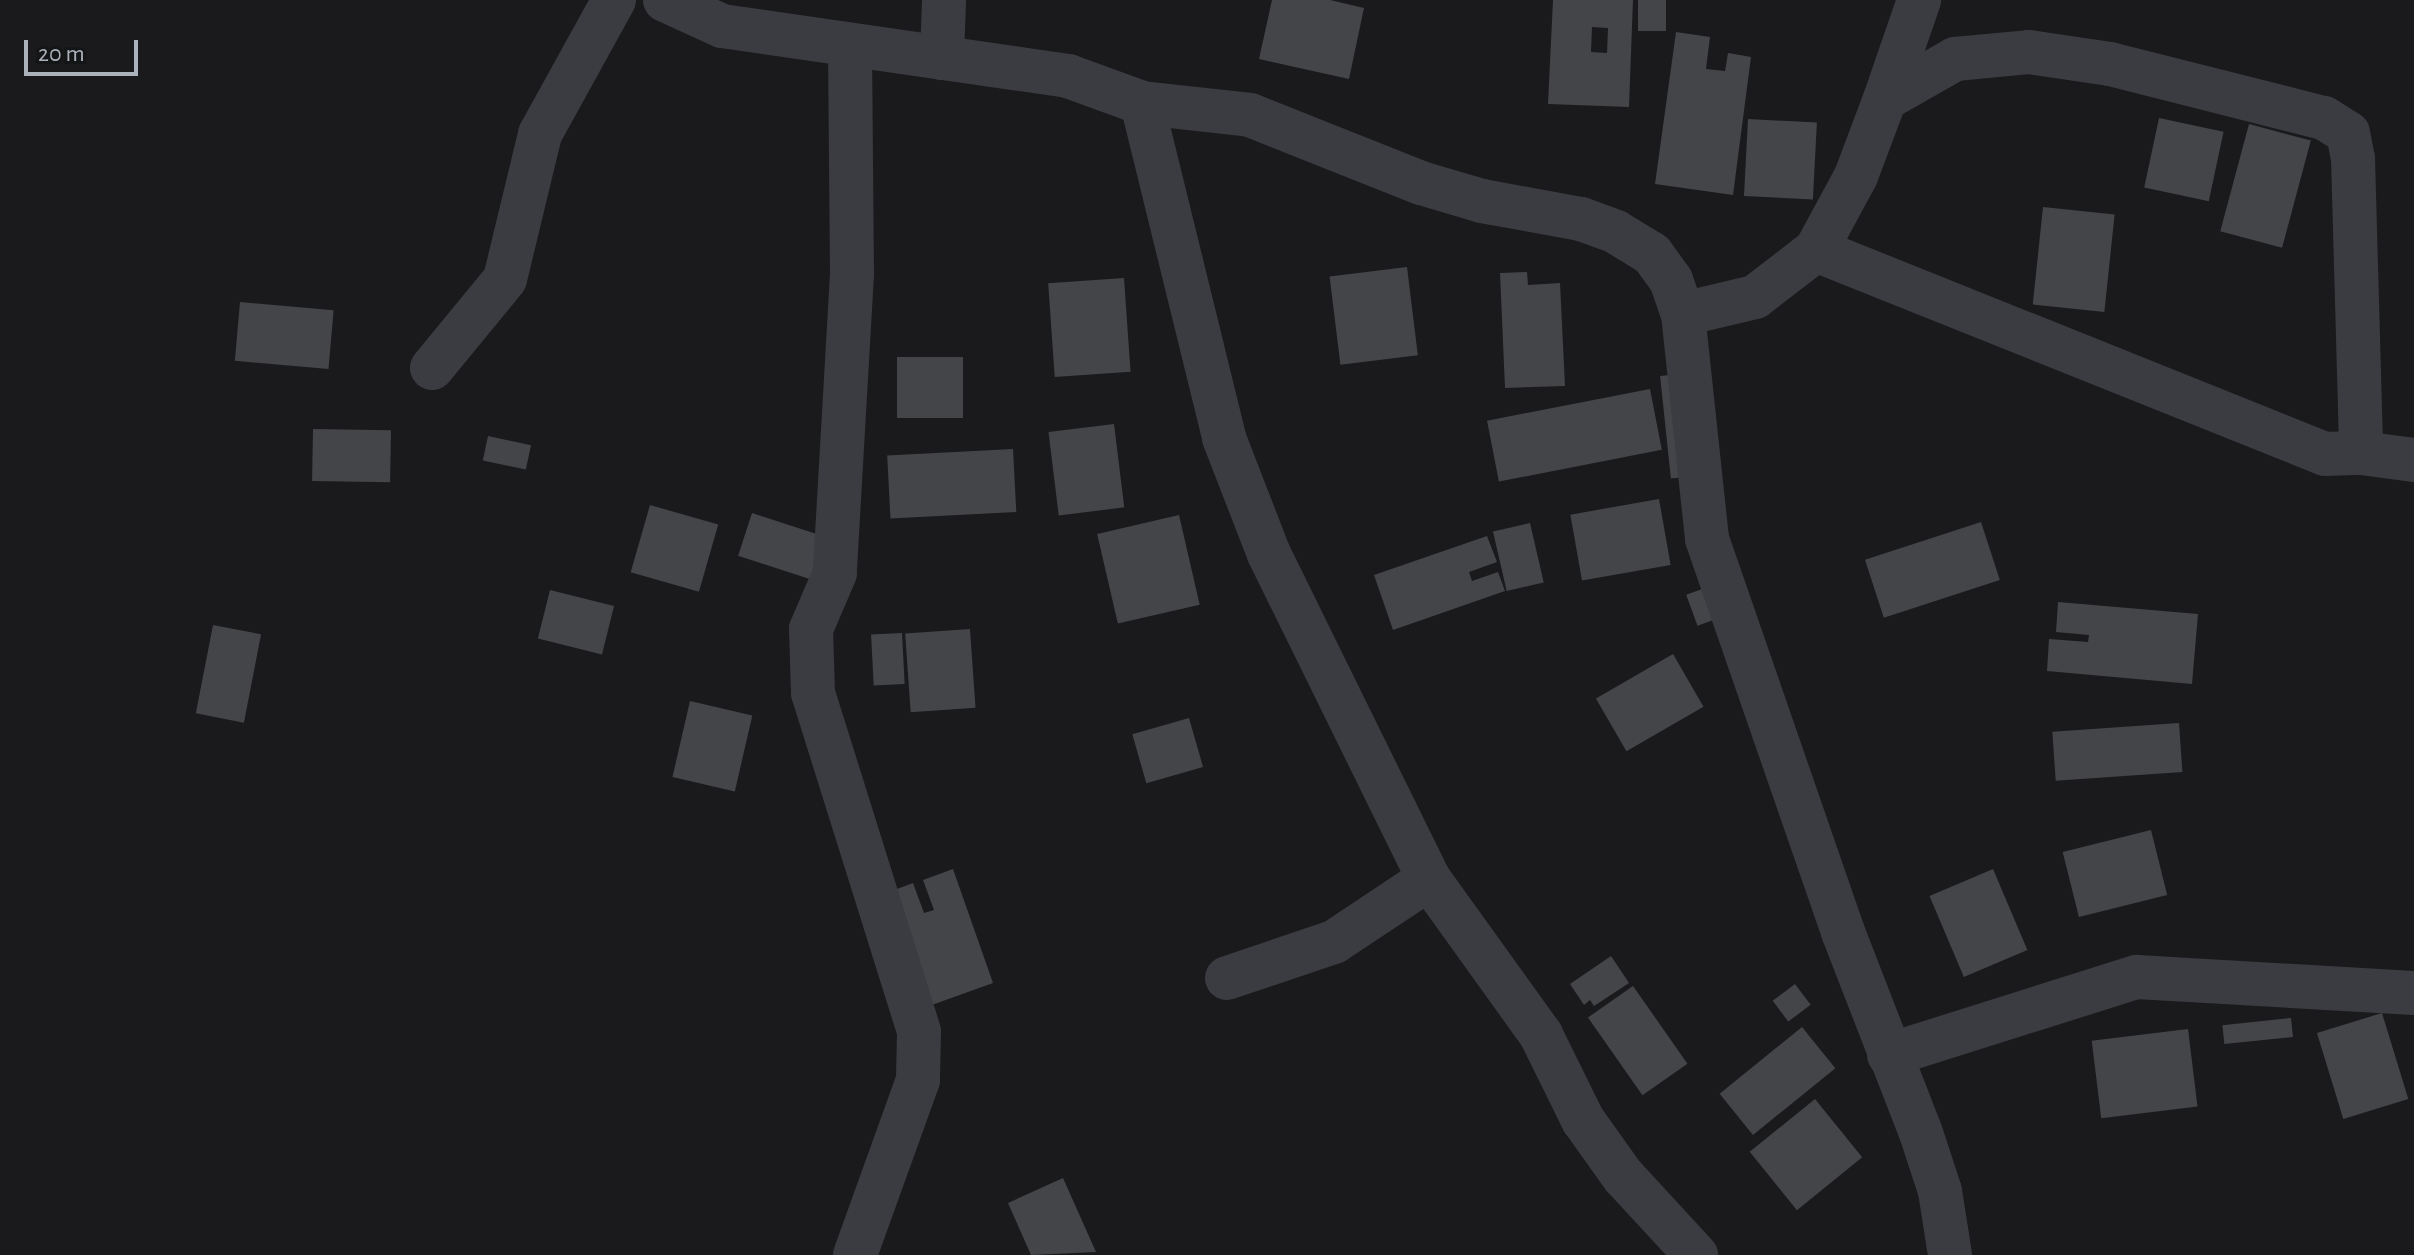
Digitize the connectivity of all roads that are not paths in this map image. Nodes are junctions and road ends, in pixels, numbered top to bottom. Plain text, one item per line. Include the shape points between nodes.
1 (614, 0) edge
2 (665, 0) edge
3 (944, 0) edge
4 (1919, 0) edge
5 (850, 46) junction
6 (942, 58) junction
7 (1885, 99) junction
8 (1142, 103) junction
9 (1816, 250) junction
10 (1683, 314) junction
11 (432, 368) dead end
12 (2361, 453) junction
13 (2414, 460) edge
14 (1429, 879) junction
15 (1227, 978) dead end
16 (2414, 993) edge
17 (1889, 1055) junction
18 (855, 1255) edge
19 (1696, 1255) edge
20 (1950, 1255) edge

1 - 11 street via 540,134 505,279
2 - 5 street via 722,26
3 - 6 street
4 - 7 street
5 - 6 street
5 - 18 street via 852,274 835,573 811,629 813,693 919,1032 918,1080
6 - 8 street via 1068,76
7 - 9 street via 1856,176
7 - 12 street via 1955,59 2029,52 2110,64 2324,118 2348,133
8 - 10 street via 1250,115 1421,183 1616,232 1652,254 1671,280
8 - 14 street via 1224,438 1269,554
9 - 10 street via 1755,297
9 - 12 street via 2325,454
10 - 17 street via 1707,539
12 - 13 street
14 - 15 street via 1334,942
14 - 19 street via 1541,1035 1583,1120 1615,1165
16 - 17 street via 2137,977
17 - 20 street via 1940,1191

